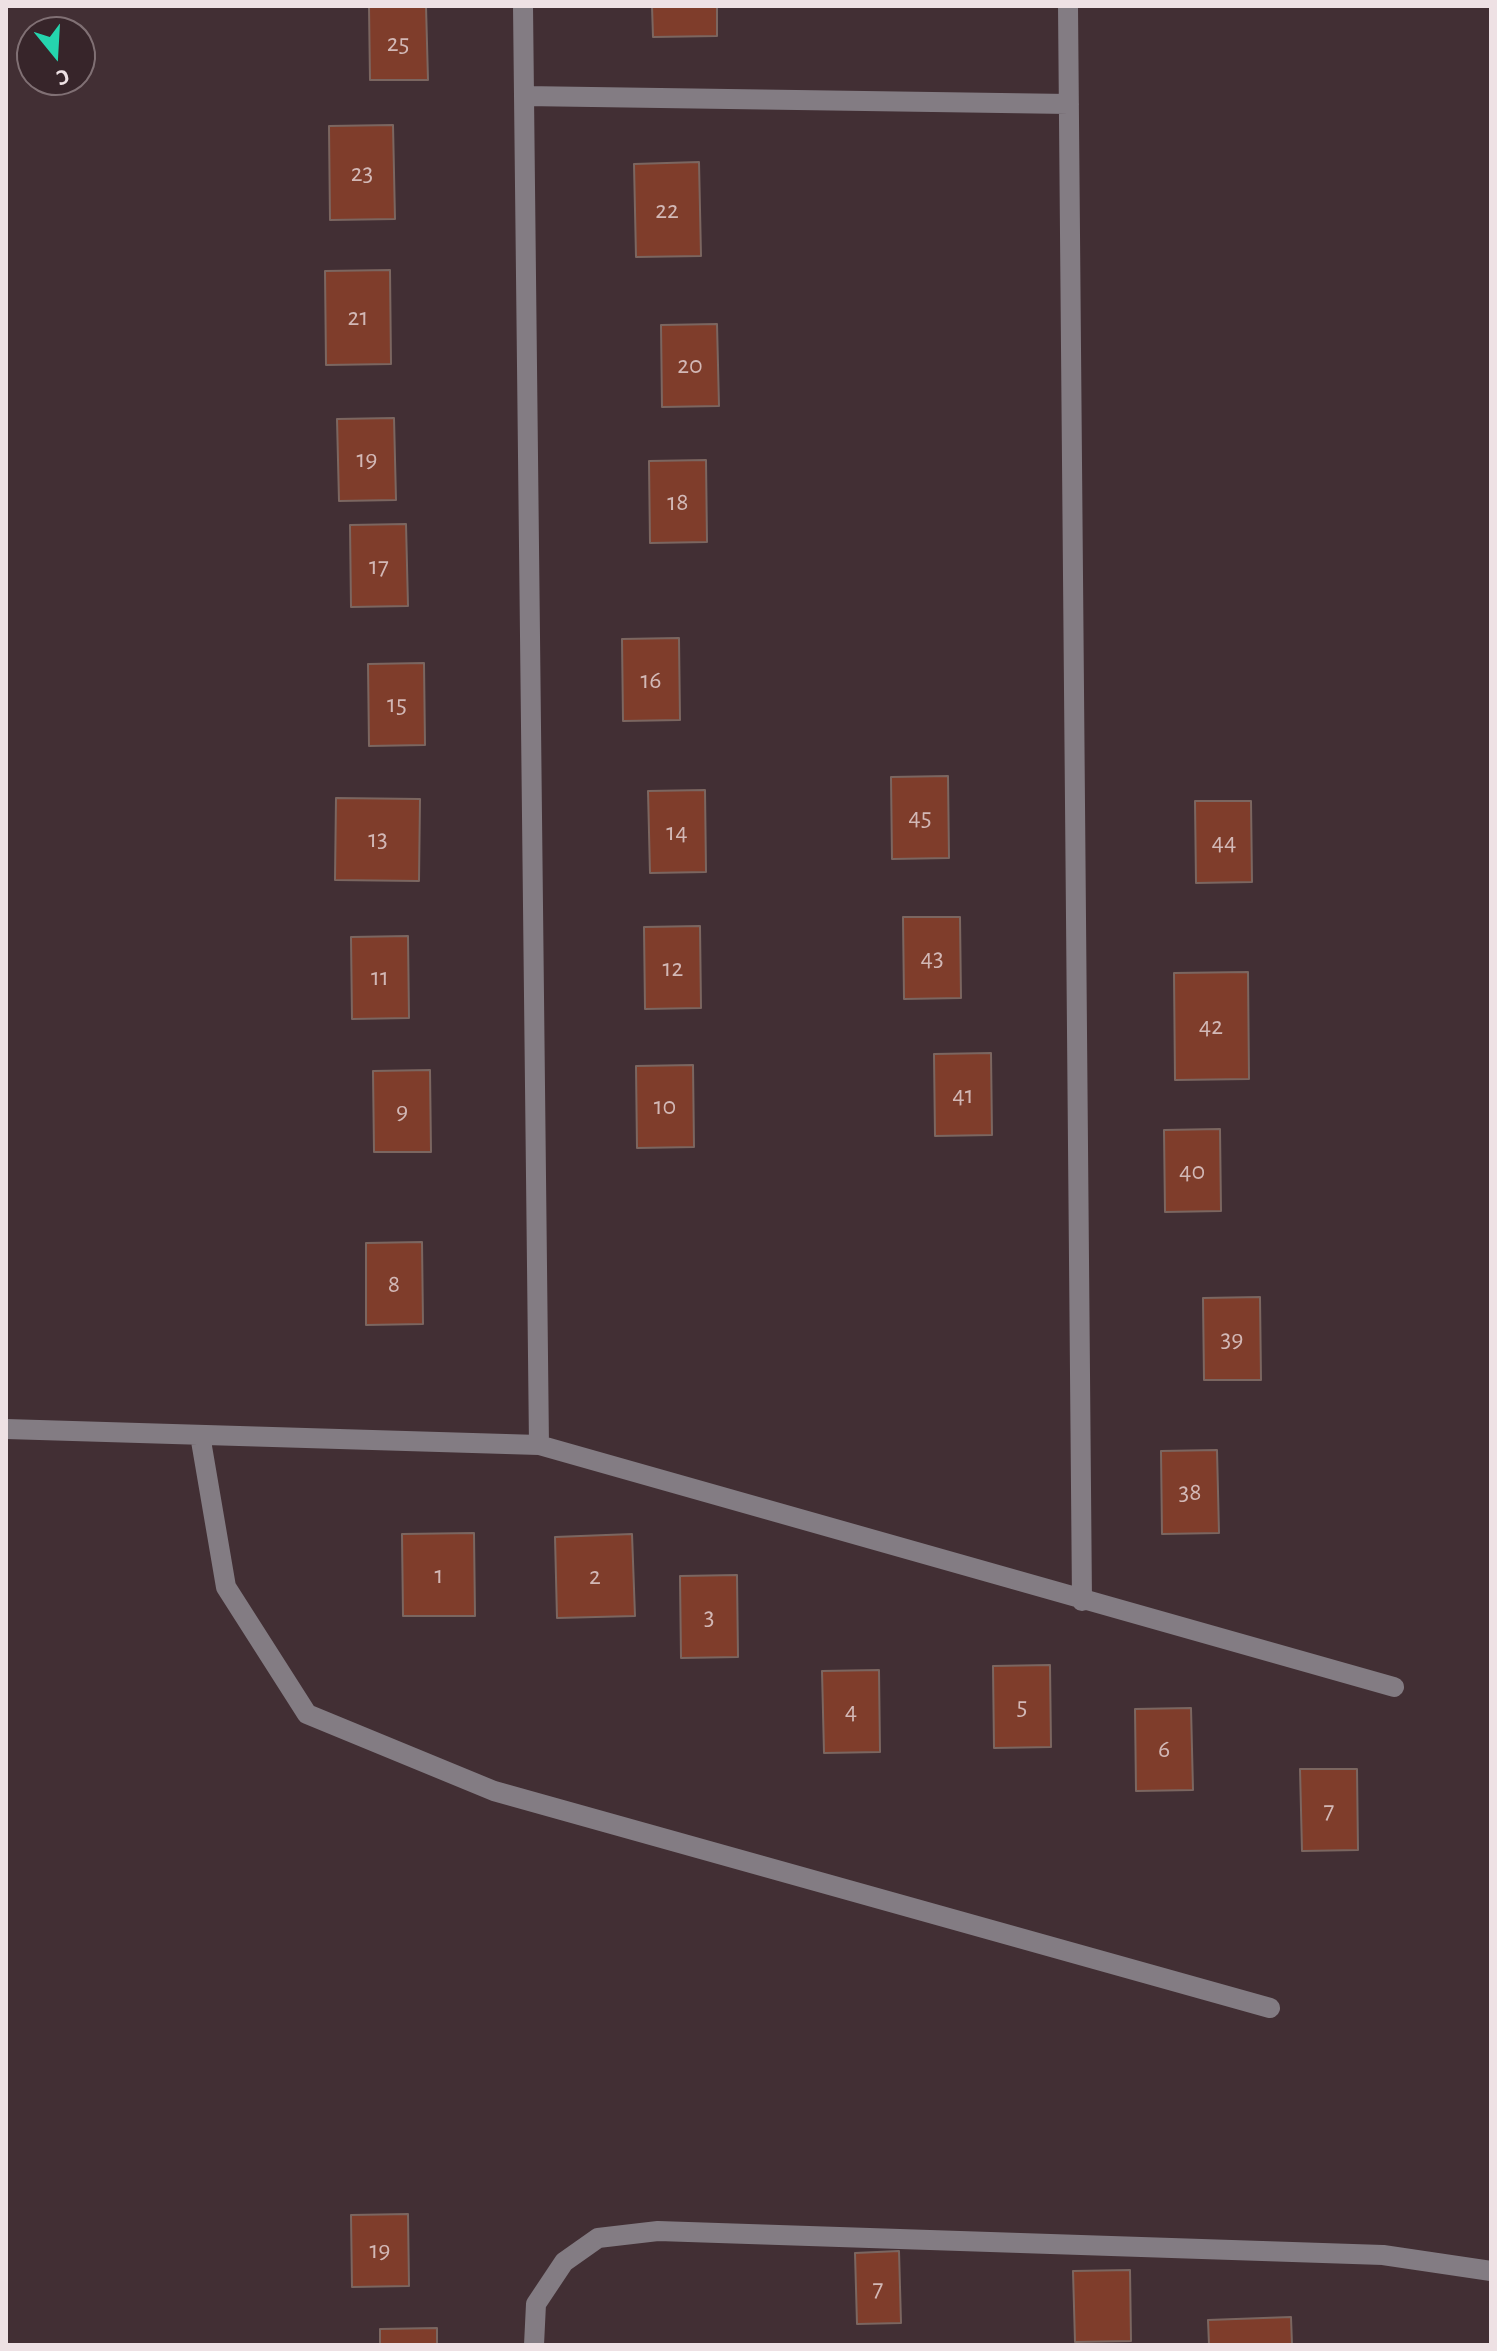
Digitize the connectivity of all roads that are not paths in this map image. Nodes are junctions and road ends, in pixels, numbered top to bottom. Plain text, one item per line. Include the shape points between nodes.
1 (523, 6) edge
2 (1068, 6) edge
3 (524, 96) junction
4 (1069, 104) junction
5 (6, 1429) edge
6 (200, 1435) junction
7 (539, 1445) junction
8 (1082, 1601) junction
9 (1394, 1687) dead end
10 (1270, 2008) dead end
11 (1491, 2271) edge
12 (534, 2345) edge

1 - 3 street
2 - 4 street
3 - 4 street
3 - 7 street
4 - 8 street
5 - 6 street
6 - 7 street
6 - 10 street via 226,1587 307,1714 494,1791
7 - 8 street
8 - 9 street
11 - 12 street via 1383,2255 658,2231 598,2238 564,2262 536,2304

